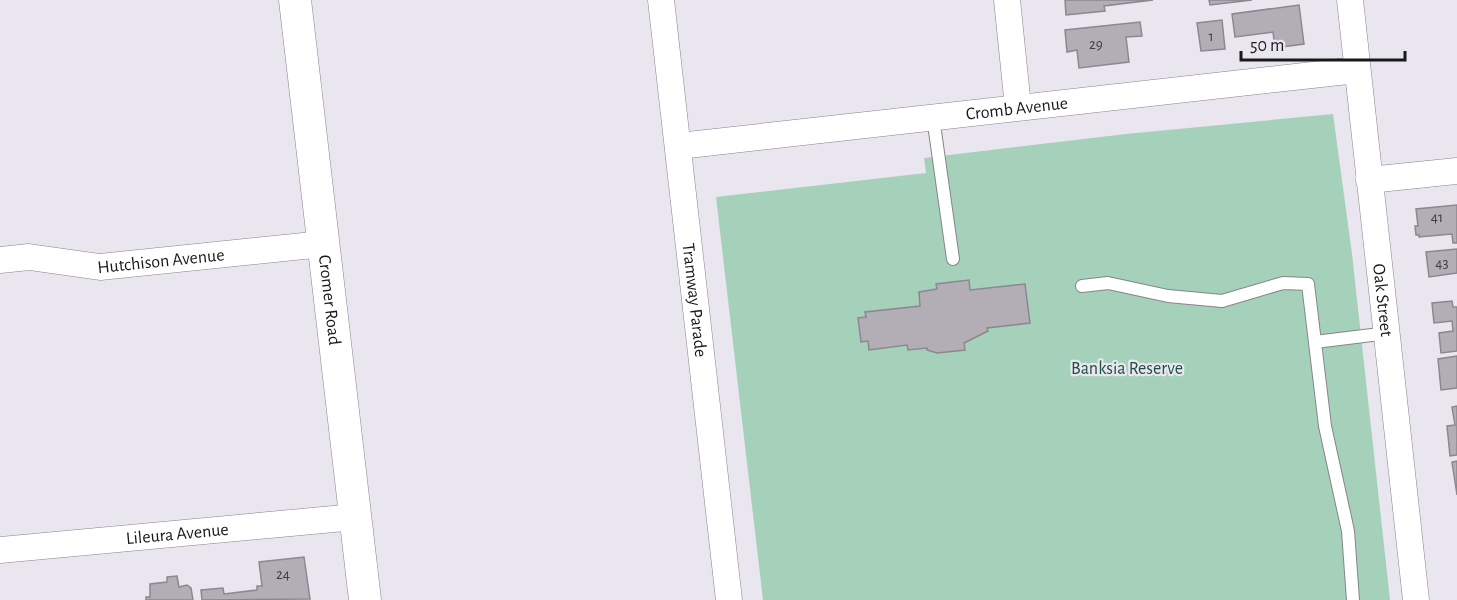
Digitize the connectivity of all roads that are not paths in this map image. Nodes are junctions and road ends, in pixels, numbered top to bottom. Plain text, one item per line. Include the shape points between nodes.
1 (295, 0) edge
2 (662, 0) edge
3 (1006, 0) edge
4 (1350, 0) edge
5 (1357, 70) junction
6 (1018, 107) junction
7 (933, 117) junction
8 (679, 146) junction
9 (1457, 171) edge
10 (1369, 180) junction
11 (323, 244) junction
12 (953, 259) dead end
13 (0, 260) edge
14 (1082, 286) dead end
15 (1388, 333) junction
16 (1315, 342) junction
17 (355, 517) junction
18 (0, 550) edge
19 (365, 600) edge
20 (729, 600) edge
21 (1353, 600) edge
22 (1416, 600) edge

1 - 11 street, Cromer Road
2 - 8 street, Tramway Parade
3 - 6 street
4 - 5 street, Oak Street
5 - 6 street, Cromb Avenue
5 - 10 street, Oak Street
6 - 7 street, Cromb Avenue
7 - 8 street, Cromb Avenue
7 - 12 lane
8 - 20 street, Tramway Parade
9 - 10 street
10 - 15 street, Oak Street
11 - 13 street, Hutchison Avenue via 100,267 29,257
11 - 17 street, Cromer Road
14 - 16 lane via 1108,283 1168,296 1222,301 1283,283 1308,284
15 - 16 lane
15 - 22 street, Oak Street
16 - 21 lane via 1325,426 1348,531
17 - 18 street, Lileura Avenue
17 - 19 street, Cromer Road

